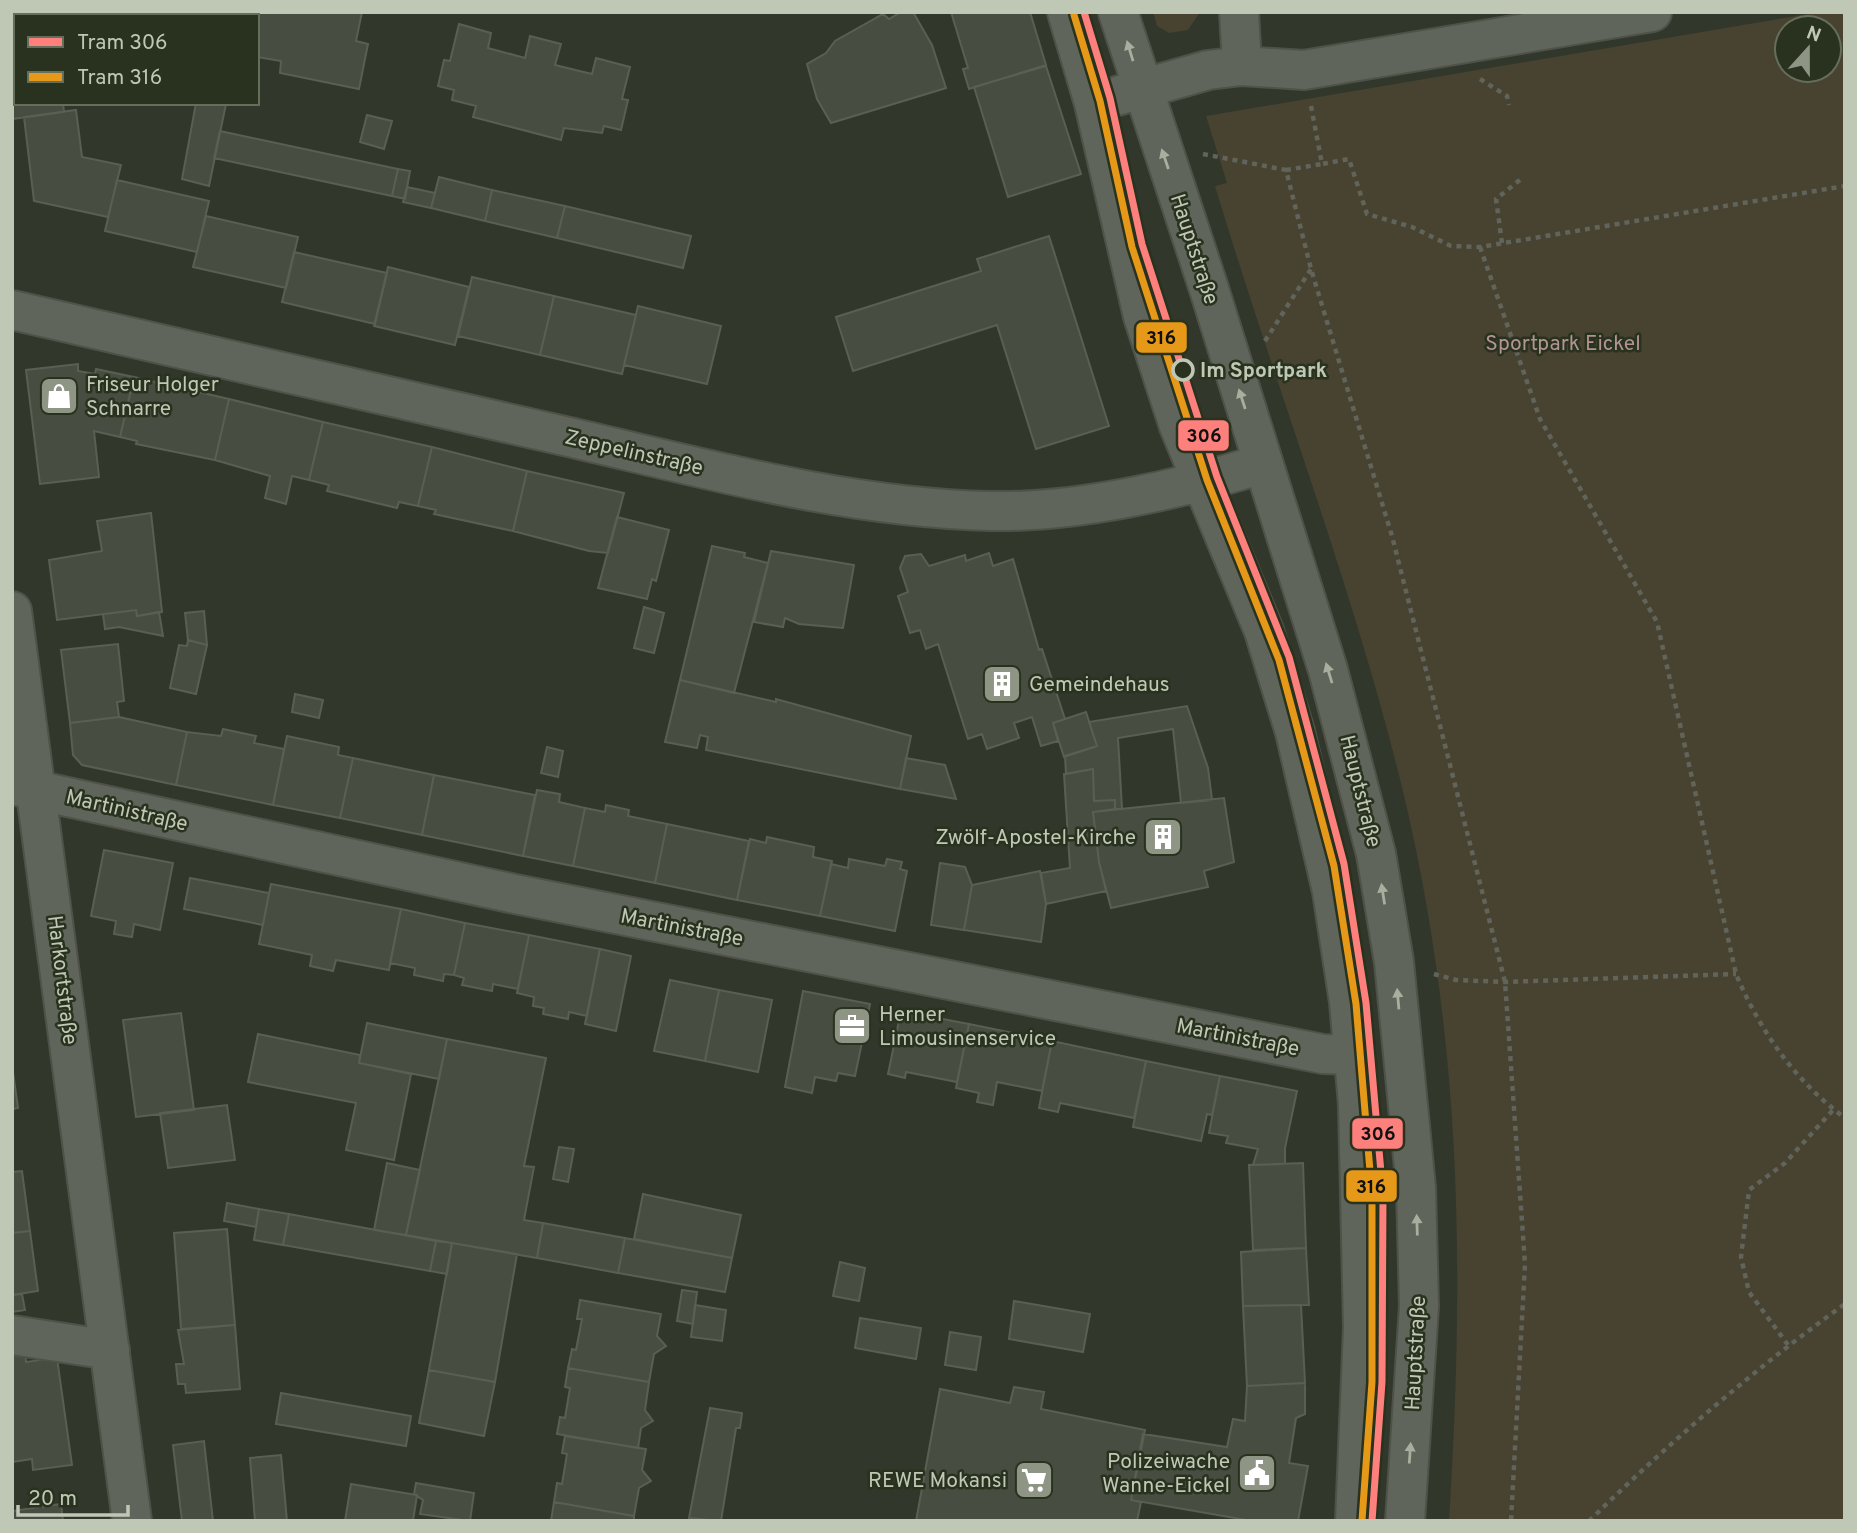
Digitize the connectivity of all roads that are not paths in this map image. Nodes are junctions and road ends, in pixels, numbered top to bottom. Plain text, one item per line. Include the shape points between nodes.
1 (1067, 12) edge
2 (1118, 12) edge
3 (1239, 12) edge
4 (1653, 12) edge
5 (1242, 66) junction
6 (1142, 89) junction
7 (1094, 103) junction
8 (12, 310) edge
9 (1262, 464) junction
10 (1203, 481) junction
11 (12, 611) edge
12 (25, 788) edge
13 (1354, 1055) junction
14 (12, 1335) edge
15 (110, 1350) junction
16 (132, 1521) edge
17 (1356, 1521) edge
18 (1405, 1521) edge

1 - 7 street
6 -> 2 street, Hauptstraße
3 - 5 street
4 - 5 street via 1304,70
5 - 6 street via 1208,70
6 - 7 street
9 -> 6 street, Hauptstraße
7 - 10 street via 1143,316 1179,426
8 - 10 street, Zeppelinstraße via 874,503 993,512 1096,503
9 - 10 street, Zeppelinstraße
18 -> 9 street, Hauptstraße via 1419,1306 1416,1188 1394,961 1377,854 1349,741
10 - 13 street via 1264,631 1295,732 1332,891
11 - 12 street, Harkortstraße
12 - 13 street, Martinistraße via 515,894 1305,1051
12 - 15 street, Harkortstraße
13 - 17 street via 1363,1315
14 - 15 street
15 - 16 street, Harkortstraße

